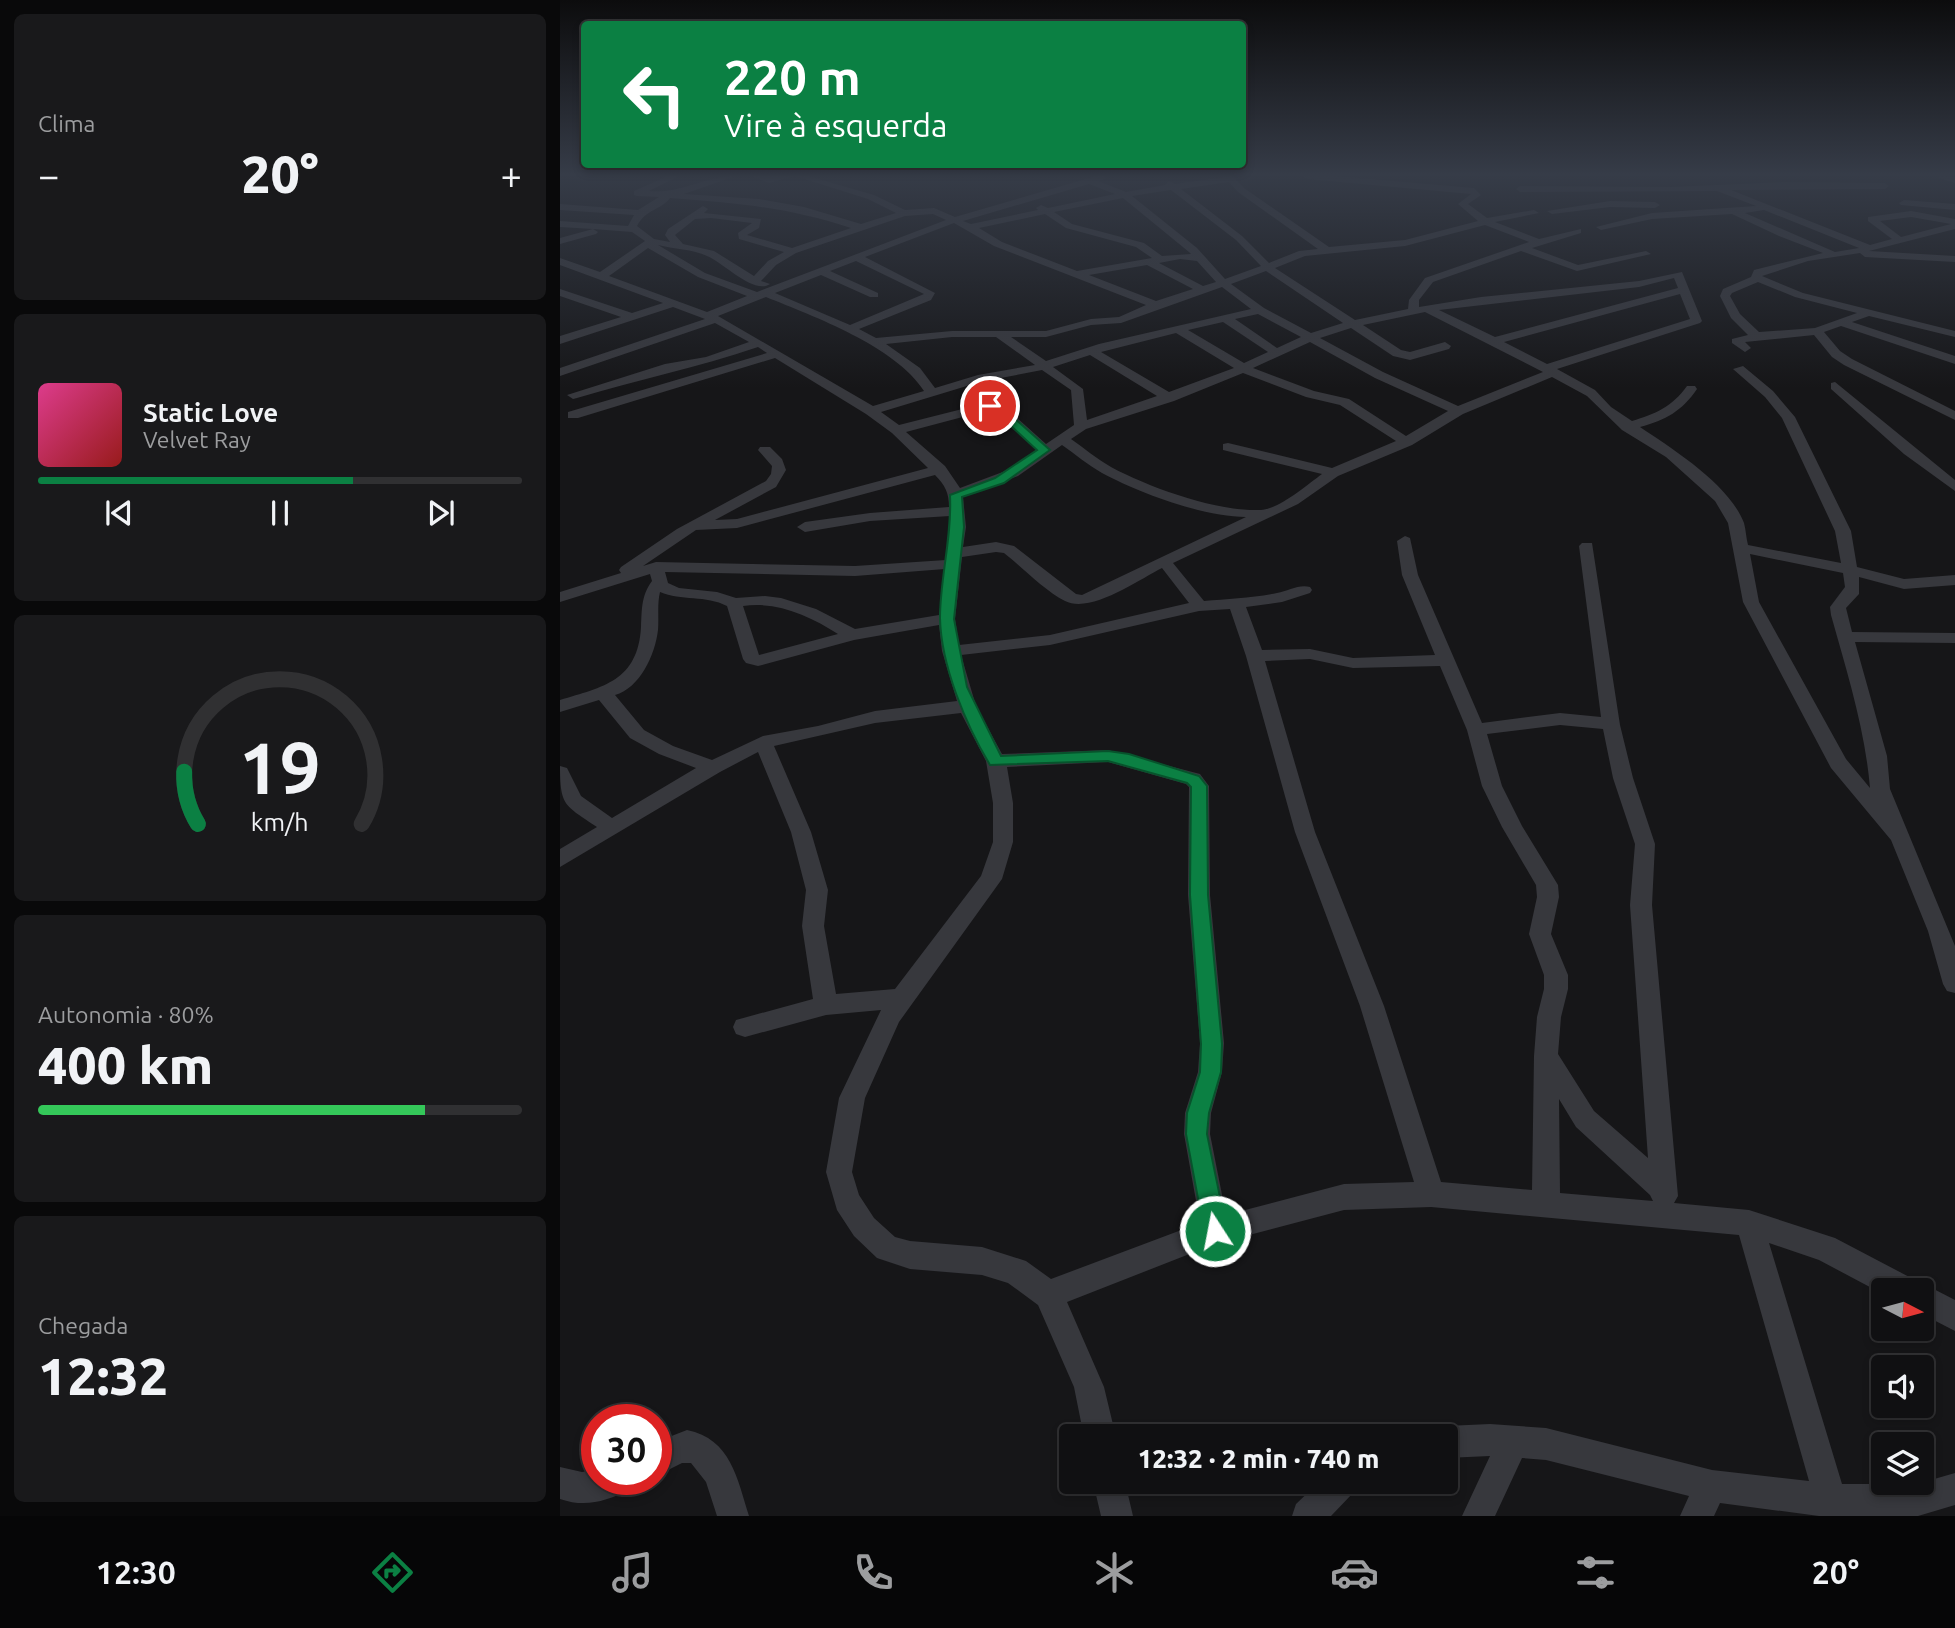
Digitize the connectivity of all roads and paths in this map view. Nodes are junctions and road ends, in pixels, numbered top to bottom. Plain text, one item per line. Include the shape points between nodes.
1 (643, 247) edge
2 (655, 247) edge
3 (681, 247) edge
4 (778, 247) edge
5 (804, 247) edge
6 (884, 247) edge
7 (1005, 247) edge
8 (1142, 247) edge
9 (1187, 247) edge
10 (1248, 247) edge
11 (1322, 247) edge
12 (1355, 247) edge
13 (1521, 247) joint
14 (1816, 247) edge
15 (1866, 247) edge
16 (1887, 247) edge
17 (1325, 249) junction
18 (792, 251) junction
19 (1850, 253) junction
20 (1646, 254) dead end
21 (1835, 254) junction
22 (1903, 256) junction
23 (857, 257) junction
24 (1201, 258) junction
25 (1955, 259) edge
26 (1156, 261) junction
27 (563, 263) edge
28 (1268, 267) junction
29 (821, 271) junction
30 (1076, 274) junction
31 (602, 276) junction
32 (1756, 279) junction
33 (755, 281) junction
34 (789, 283) junction
35 (1223, 283) junction
36 (1201, 289) junction
37 (1683, 290) junction
38 (560, 292) edge
39 (762, 294) junction
40 (874, 295) dead end
41 (674, 303) junction
42 (1156, 305) junction
43 (1260, 310) junction
44 (1420, 310) junction
45 (1867, 313) junction
46 (633, 317) junction
47 (712, 318) junction
48 (1225, 318) junction
49 (1842, 323) junction
50 (1354, 324) junction
51 (563, 326) dead end
52 (847, 330) junction
53 (1179, 330) junction
54 (1817, 331) junction
55 (576, 334) junction
56 (999, 334) junction
57 (1955, 334) edge
58 (1756, 336) junction
59 (1311, 337) junction
60 (560, 340) edge
61 (1493, 341) junction
62 (872, 342) junction
63 (1445, 346) dead end
64 (767, 348) junction
65 (1745, 348) dead end
66 (1091, 351) junction
67 (1277, 353) junction
68 (1955, 360) edge
69 (1045, 365) junction
70 (1245, 369) junction
71 (1739, 369) dead end
72 (1551, 370) junction
73 (560, 372) edge
74 (1835, 386) dead end
75 (1691, 389) dead end
76 (932, 393) junction
77 (573, 395) dead end
78 (1169, 398) junction
79 (871, 411) junction
80 (1458, 411) junction
81 (573, 415) dead end
82 (1955, 416) edge
83 (1081, 426) junction
84 (1627, 427) junction
85 (897, 430) junction
86 (1061, 439) junction
87 (1407, 442) junction
88 (1228, 447) dead end
89 (765, 450) dead end
90 (1044, 450) junction
91 (940, 469) junction
92 (1333, 473) junction
93 (1955, 488) edge
94 (957, 503) junction
95 (1269, 513) junction
96 (694, 526) junction
97 (805, 527) dead end
98 (1405, 541) dead end
99 (1587, 546) dead end
100 (1740, 548) junction
101 (953, 559) junction
102 (1164, 561) junction
103 (1850, 569) junction
104 (657, 575) junction
105 (618, 578) junction
106 (1955, 580) edge
107 (1304, 590) dead end
108 (560, 597) edge
109 (734, 603) junction
110 (1236, 604) junction
111 (1199, 606) junction
112 (947, 619) junction
113 (852, 635) junction
114 (1847, 636) junction
115 (1955, 638) edge
116 (951, 652) junction
117 (1255, 656) junction
118 (1446, 660) junction
119 (604, 694) junction
120 (560, 706) edge
121 (967, 706) junction
122 (1611, 725) junction
123 (1476, 730) junction
124 (763, 742) junction
125 (996, 761) junction
126 (713, 767) junction
127 (560, 773) edge
128 (612, 828) junction
129 (1898, 835) junction
130 (560, 859) edge
131 (1955, 984) edge
132 (900, 998) junction
133 (826, 1005) junction
134 (745, 1027) dead end
135 (1546, 1056) junction
136 (1431, 1194) junction
137 (1665, 1201) junction
138 (1546, 1204) junction
139 (1749, 1223) junction
140 (1215, 1231) junction
141 (1882, 1278) edge
142 (1048, 1295) junction
143 (1934, 1305) edge
144 (1955, 1316) edge
145 (1097, 1424) edge
146 (1458, 1441) edge
147 (1513, 1442) junction
148 (672, 1452) edge
149 (560, 1483) edge
150 (1712, 1486) junction
151 (581, 1489) edge
152 (1955, 1489) edge
153 (1111, 1494) edge
154 (1330, 1494) edge
155 (1832, 1508) edge
156 (733, 1516) edge
157 (1116, 1516) edge
158 (1308, 1516) edge
159 (1478, 1516) edge
160 (1696, 1516) edge

1 - 31 street
2 - 39 street via 717,284
3 - 33 street via 710,253
4 - 18 street
5 - 18 street
6 - 23 street
7 - 30 street
8 - 26 street
9 - 24 street
10 - 28 street
11 - 17 street
12 - 17 street
13 - 20 street via 1577,268
13 - 44 street via 1429,280 1416,297
14 - 21 street
15 - 19 street
16 - 22 street
17 - 28 street
18 - 33 street via 776,259
19 - 21 street
19 - 22 street
21 - 32 street via 1763,270
22 - 25 street
23 - 29 street
23 - 52 street via 930,293
24 - 26 street
24 - 35 street
26 - 30 street
26 - 36 street
27 - 31 street
28 - 35 street
28 - 50 street
29 - 34 street
29 - 40 street
30 - 42 street
31 - 41 street
32 - 45 street
32 - 58 street via 1725,296 1735,316
33 - 34 street
34 - 39 street
35 - 36 street
35 - 43 street
36 - 42 street
37 - 44 street via 1675,272 1639,284
37 - 61 street
37 - 72 street via 1697,319 1694,322
38 - 46 street
39 - 47 street
39 - 52 street
41 - 46 street
41 - 47 street
42 - 56 street via 1121,320 1091,321 1046,334
43 - 48 street
43 - 59 street
44 - 50 street
44 - 61 street
45 - 49 street
45 - 57 street
46 - 55 street
47 - 64 street
47 - 73 street
48 - 53 street
48 - 67 street
49 - 54 street
49 - 68 street
50 - 59 street
50 - 63 street via 1402,355
51 - 55 street
52 - 62 street
53 - 66 street
53 - 70 street
54 - 58 street
54 - 82 street via 1848,362
55 - 60 street
56 - 62 street
56 - 69 street
58 - 65 street via 1736,341
59 - 67 street
59 - 80 street
61 - 72 street
62 - 76 street via 916,370
64 - 77 street via 669,367
64 - 79 street
64 - 81 street
66 - 69 street
66 - 78 street
67 - 70 street
69 - 76 street
69 - 83 street via 1079,392
70 - 78 street
70 - 87 street via 1344,402
71 - 103 street via 1784,409 1838,517
72 - 80 street
72 - 84 street via 1596,397
74 - 93 street
75 - 84 street via 1681,406
76 - 79 street
78 - 83 street
79 - 85 street
80 - 87 street
83 - 86 street
84 - 100 street via 1671,454 1721,498 1736,523
85 - 90 street via 990,406
85 - 91 street
86 - 90 street
86 - 95 street via 1108,471 1167,495 1222,513
87 - 92 street
88 - 92 street
89 - 96 street via 779,463 779,477
90 - 94 street
91 - 94 street
91 - 96 street via 737,523
92 - 95 street
94 - 97 street
94 - 101 street
95 - 102 street
96 - 105 street
98 - 118 street via 1410,575
99 - 122 street
100 - 103 street
100 - 129 street via 1751,602 1829,749
101 - 102 street via 996,547 1009,549 1071,598 1082,600
101 - 104 street via 855,571
101 - 112 street
102 - 111 street
103 - 106 street via 1904,584
103 - 114 street via 1851,594 1838,607
104 - 105 street
104 - 109 street via 671,592
104 - 119 street via 640,663 622,684
105 - 108 street
107 - 110 street
109 - 113 street via 755,599 794,606
109 - 113 street via 754,661
110 - 111 street
110 - 117 street
111 - 116 street via 1049,640
112 - 113 street
112 - 116 street
114 - 115 street
114 - 129 street via 1877,756 1880,789
116 - 121 street
117 - 118 street via 1310,654 1353,663
117 - 136 street via 1305,832 1371,1006
118 - 123 street
119 - 120 street
119 - 126 street via 637,734
121 - 124 street via 875,717
121 - 125 street
122 - 123 street via 1562,718
122 - 137 street via 1645,844 1641,905
123 - 135 street via 1492,786 1547,885 1540,934 1556,975 1556,989
124 - 126 street
124 - 133 street via 801,832 817,890 813,926
125 - 132 street via 1003,842 991,879
125 - 140 street via 1108,756 1193,779 1199,786 1199,895 1212,1044 1196,1134
126 - 128 street
127 - 128 street via 573,800
128 - 130 street
129 - 131 street via 1939,931
132 - 133 street
132 - 142 street via 852,1098 839,1172 847,1200 864,1227 887,1248 910,1255 982,1261 1016,1271
133 - 134 street
135 - 137 street via 1585,1119
135 - 138 street
136 - 138 street
136 - 140 street via 1344,1197
137 - 138 street
137 - 139 street
139 - 141 street via 1825,1248
139 - 155 street
140 - 142 street
142 - 145 street via 1089,1387
143 - 144 street
146 - 147 street
147 - 150 street via 1546,1444
147 - 159 street
148 - 156 street via 684,1446 700,1448 712,1459
149 - 151 street
150 - 155 street
150 - 160 street
152 - 155 street via 1917,1500
153 - 157 street
154 - 158 street

